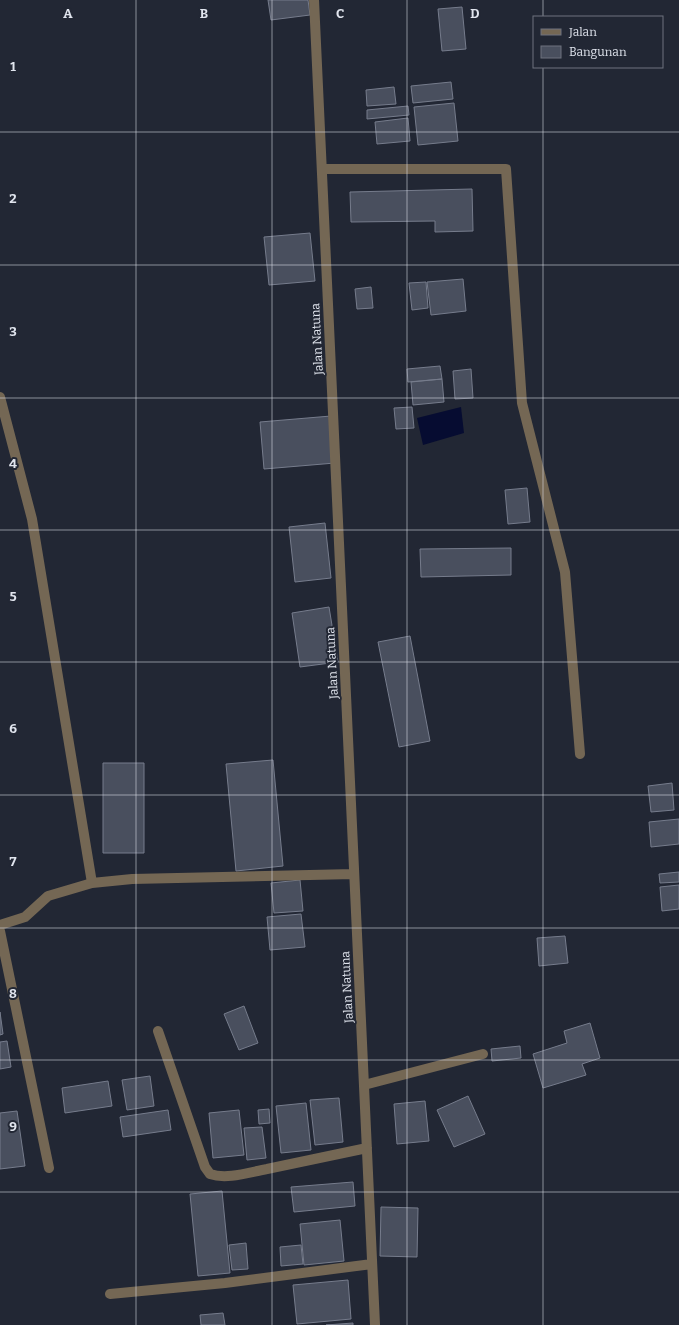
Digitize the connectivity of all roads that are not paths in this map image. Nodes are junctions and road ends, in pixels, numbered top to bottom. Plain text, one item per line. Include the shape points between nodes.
1 (314, 0) edge
2 (322, 169) junction
3 (0, 397) edge
4 (580, 754) dead end
5 (354, 874) junction
6 (92, 883) junction
7 (0, 925) edge
8 (0, 931) edge
9 (158, 1031) dead end
10 (483, 1054) dead end
11 (364, 1085) junction
12 (367, 1148) junction
13 (49, 1168) dead end
14 (372, 1264) junction
15 (110, 1294) dead end
16 (375, 1325) edge

1 - 2 street, Jalan Natuna
2 - 4 street via 506,169 522,403 564,572
2 - 5 street, Jalan Natuna
3 - 6 street via 32,519
5 - 6 street via 132,879
5 - 11 street, Jalan Natuna
6 - 7 street via 48,896 26,917
8 - 13 street
9 - 12 street via 205,1167 210,1174 232,1175
10 - 11 street
11 - 12 street, Jalan Natuna
12 - 14 street, Jalan Natuna
14 - 15 street
14 - 16 street, Jalan Natuna

